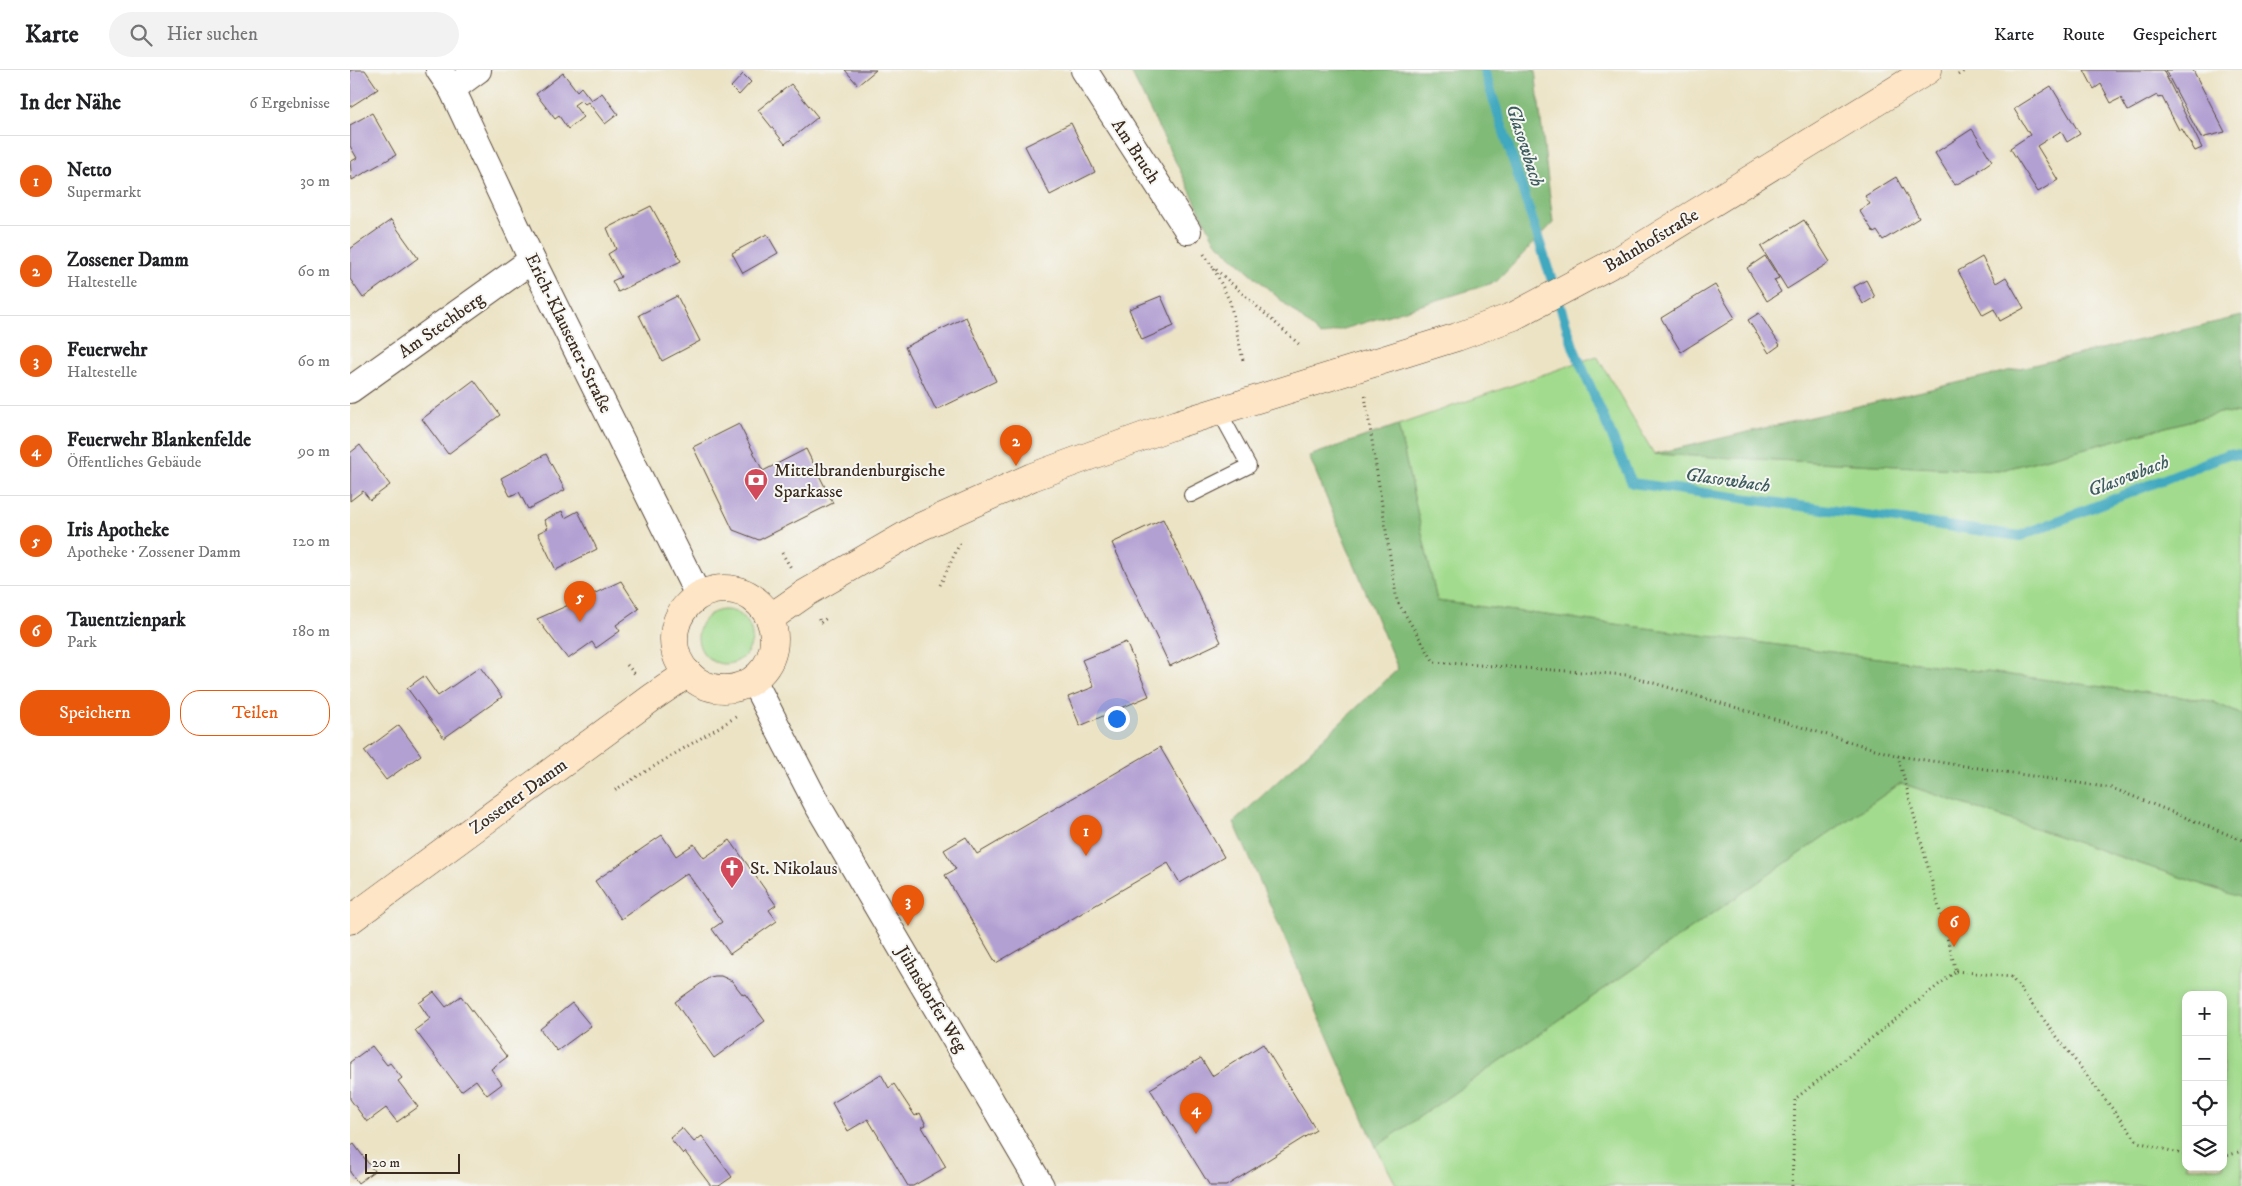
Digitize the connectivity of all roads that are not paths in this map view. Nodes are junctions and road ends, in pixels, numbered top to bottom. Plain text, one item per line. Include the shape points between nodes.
1 (478, 70) edge
2 (1084, 70) edge
3 (1928, 70) edge
4 (445, 79) edge
5 (1188, 231) road end
6 (532, 260) junction
7 (350, 390) edge
8 (1219, 411) junction
9 (1191, 495) dead end
10 (698, 595) junction
11 (770, 618) junction
12 (688, 673) junction
13 (753, 680) junction
14 (350, 920) edge
15 (1041, 1186) edge

1 - 4 street
2 - 5 street, Am Bruch
3 - 8 main road, Bahnhofstraße via 1621,259 1514,316 1359,379
4 - 6 street, Erich-Klausener-Straße
6 - 7 street, Am Stechberg
6 - 10 street, Erich-Klausener-Straße
8 - 9 lane via 1249,466
8 - 11 main road via 1091,454 920,527 806,593
10 - 11 main road via 714,589 731,588 748,594 761,604
10 - 12 main road via 678,617 674,632 674,647
11 - 13 main road via 775,635 773,652 766,668
12 - 13 main road via 712,688 726,689
12 - 14 main road, Zossener Damm
13 - 15 street, Jühnsdorfer Weg via 818,806

